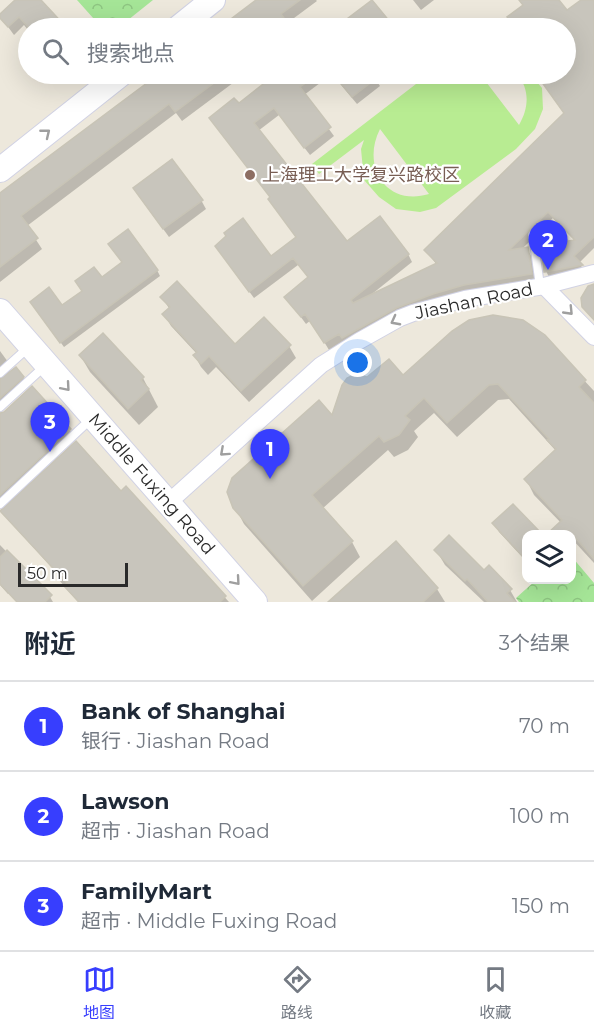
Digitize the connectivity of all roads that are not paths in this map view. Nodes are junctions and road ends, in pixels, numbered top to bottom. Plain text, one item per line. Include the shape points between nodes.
1 (213, 0) edge
2 (190, 18) edge
3 (108, 84) edge
4 (0, 170) edge
5 (533, 235) dead end
6 (594, 273) edge
7 (542, 286) junction
8 (0, 311) edge
9 (594, 337) edge
10 (30, 346) junction
11 (47, 364) junction
12 (0, 373) edge
13 (0, 407) edge
14 (92, 417) junction
15 (168, 503) junction
16 (0, 504) edge
17 (255, 602) edge

1 - 2 main road
4 -> 3 main road
5 - 7 lane
6 - 7 street, Jiashan Road
7 -> 9 street
7 -> 15 street, Jiashan Road via 465,299 413,313 359,341 321,365
8 - 10 main road, Middle Fuxing Road
10 - 11 main road, Middle Fuxing Road
10 - 12 lane
11 - 13 lane
11 -> 14 main road, Middle Fuxing Road
14 - 15 main road, Middle Fuxing Road
14 - 16 lane
15 -> 17 main road, Middle Fuxing Road

